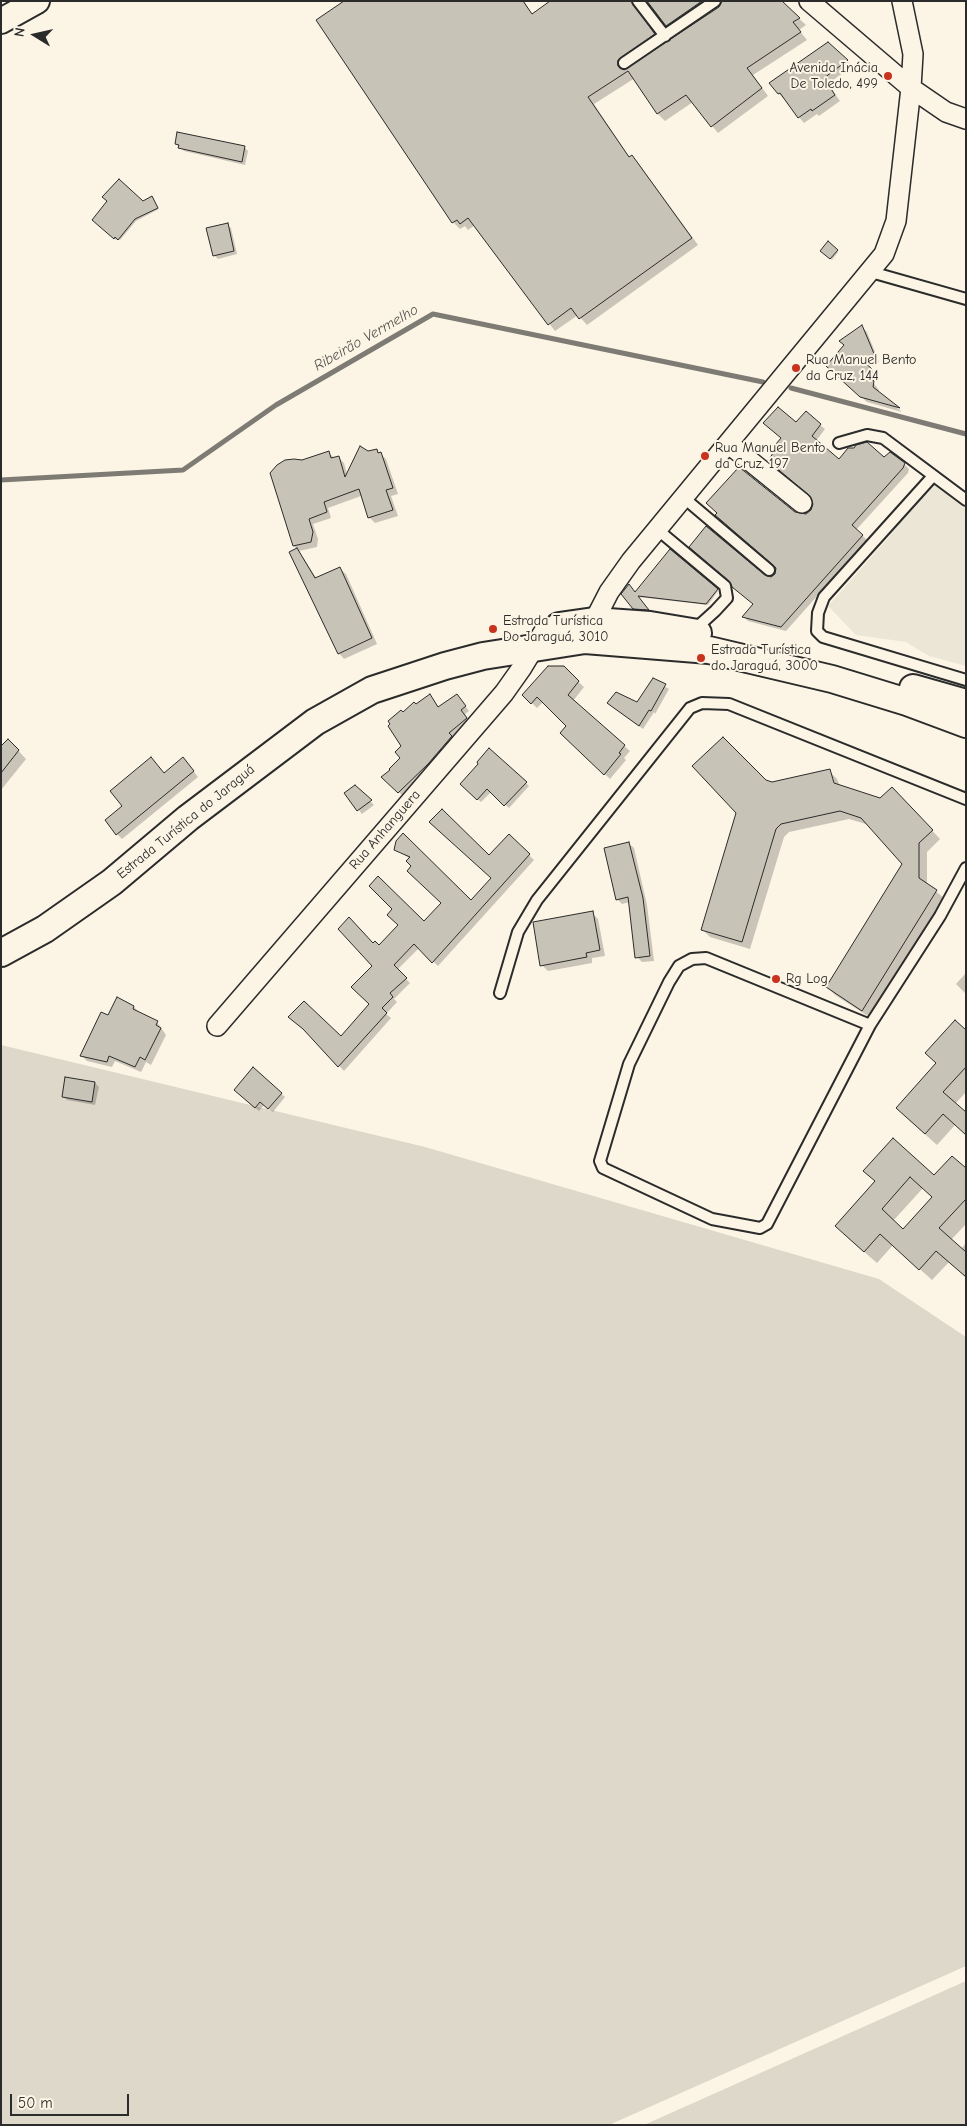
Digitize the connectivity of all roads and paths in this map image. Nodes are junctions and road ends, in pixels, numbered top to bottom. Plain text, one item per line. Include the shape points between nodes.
1 (36, 1) edge
2 (638, 1) edge
3 (715, 1) edge
4 (809, 1) edge
5 (902, 1) edge
6 (1, 21) edge
7 (665, 36) junction
8 (624, 63) dead end
9 (911, 88) junction
10 (966, 119) edge
11 (871, 272) junction
12 (966, 299) edge
13 (838, 443) dead end
14 (729, 444) junction
15 (933, 476) junction
16 (684, 498) junction
17 (966, 500) edge
18 (802, 502) dead end
19 (658, 530) junction
20 (769, 570) dead end
21 (590, 631) junction
22 (692, 632) junction
23 (540, 638) junction
24 (966, 680) edge
25 (966, 702) edge
26 (966, 724) edge
27 (966, 799) edge
28 (966, 868) edge
29 (1, 953) edge
30 (500, 993) dead end
31 (870, 1025) junction
32 (217, 1026) dead end

1 - 6 street
2 - 7 lane
3 - 7 lane
4 - 9 street
5 - 9 street via 913,54
7 - 8 lane
9 - 10 street via 946,112
9 - 11 street via 896,220 884,254
11 - 12 lane
11 - 14 street
13 - 15 lane via 867,435 883,438
14 - 16 street
14 - 18 street
15 - 17 lane
15 - 24 lane via 824,597 818,613 817,631 823,637
16 - 19 street
16 - 20 lane
19 - 21 street via 609,592
19 - 22 lane via 725,586 727,598
21 - 22 main road, Estrada Turística do Jaraguá via 650,625
21 - 23 main road, Estrada Turística do Jaraguá
21 - 26 main road, Estrada Turística do Jaraguá via 641,643 718,652 832,679
22 - 25 main road, Estrada Turística do Jaraguá via 789,654
23 - 29 main road, Estrada Turística do Jaraguá via 461,646 398,669 372,690 315,722 188,818 112,882 45,929
23 - 32 street, Rua Anhanguera via 504,693
27 - 30 lane via 729,704 702,704 690,708 537,900 518,932
28 - 31 lane via 940,916
31 - 31 lane via 706,958 692,959 679,966 629,1064 600,1161 603,1168 712,1219 760,1228

